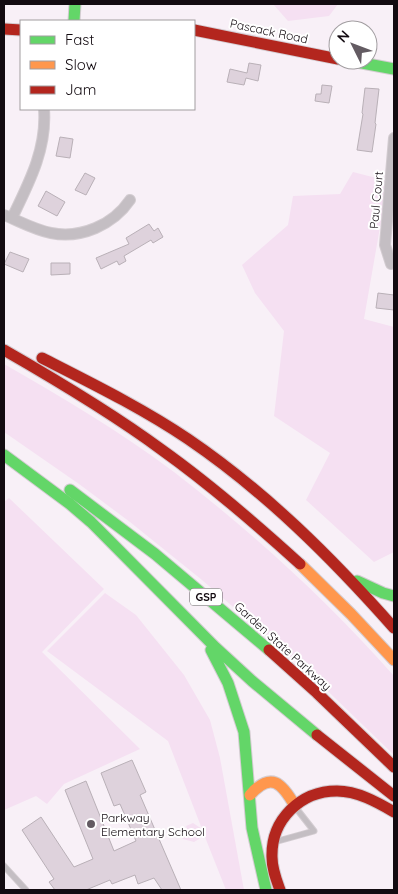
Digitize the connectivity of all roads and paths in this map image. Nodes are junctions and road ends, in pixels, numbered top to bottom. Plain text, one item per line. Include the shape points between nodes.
1 (75, 4) edge
2 (74, 20) edge
3 (4, 29) edge
4 (20, 30) edge
5 (195, 30) edge
6 (328, 57) edge
7 (378, 66) edge
8 (394, 69) edge
9 (44, 110) edge
10 (394, 138) edge
11 (130, 200) dead end
12 (8, 216) edge
13 (391, 264) dead end
14 (4, 338) edge
15 (4, 350) edge
16 (4, 444) edge
17 (4, 455) edge
18 (346, 574) junction
19 (394, 596) edge
20 (394, 628) edge
21 (200, 633) junction
22 (394, 660) edge
23 (394, 767) edge
24 (250, 794) junction
25 (394, 796) edge
26 (294, 806) junction
27 (394, 812) edge
28 (272, 842) junction
29 (4, 866) edge
30 (26, 890) edge
31 (266, 890) edge
32 (280, 890) edge

1 - 2 main road
3 - 4 main road
5 - 6 main road, Pascack Road
7 - 8 main road
9 - 12 street via 39,157 33,174
10 - 13 street, Paul Court via 385,245
11 - 12 street via 107,223 68,235 40,230
14 - 18 main road via 142,411 193,443 265,499
15 - 22 main road via 123,422 205,482 305,568
16 - 23 main road, Garden State Parkway / GSP via 87,502 211,600 279,658
17 - 21 main road via 91,522
18 - 19 main road via 372,589
18 - 20 main road
21 - 24 main road via 221,668 240,716
21 - 25 main road via 250,679
24 - 26 main road via 264,782 276,782 285,788
24 - 31 main road via 255,847
26 - 27 main road via 318,793 335,791 363,796
26 - 28 main road via 278,825
26 - 28 lane via 314,831
28 - 32 main road via 272,867
29 - 30 lane

